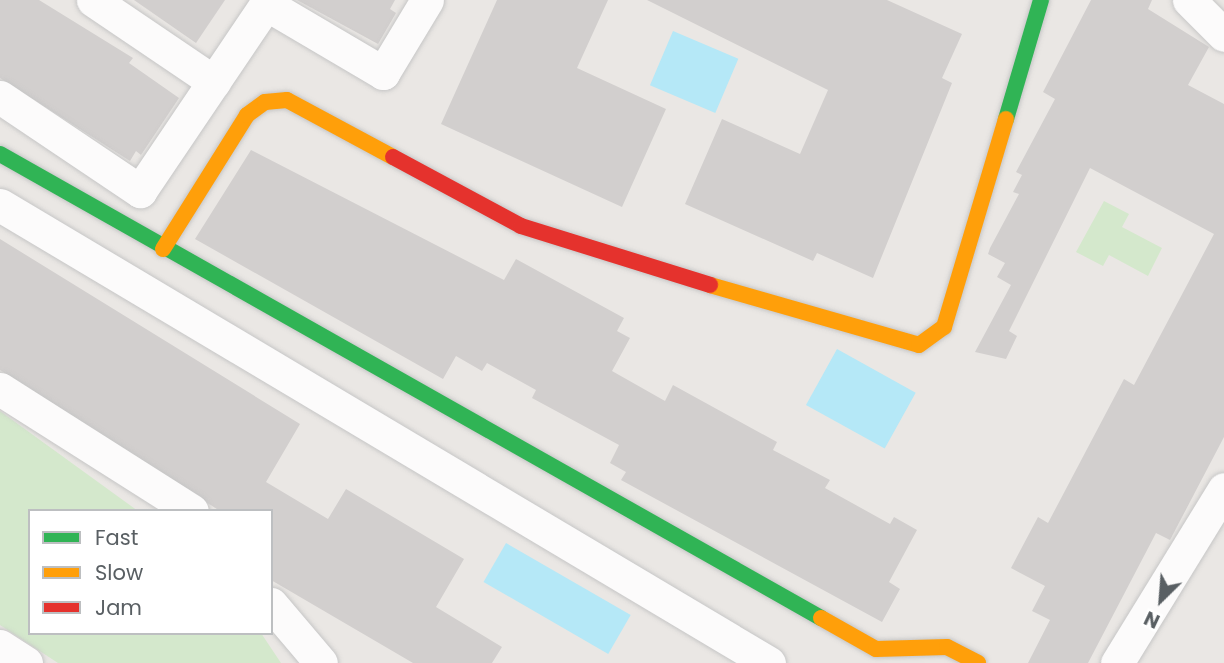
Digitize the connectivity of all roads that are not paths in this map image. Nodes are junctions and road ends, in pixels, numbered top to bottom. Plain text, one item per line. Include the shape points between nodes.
1 (93, 0) edge
2 (427, 0) edge
3 (1041, 0) edge
4 (1189, 0) edge
5 (266, 2) edge
6 (1224, 35) edge
7 (214, 82) junction
8 (0, 97) edge
9 (0, 154) edge
10 (0, 205) edge
11 (163, 249) junction
12 (0, 389) edge
13 (1224, 489) edge
14 (189, 509) edge
15 (273, 606) edge
16 (0, 646) edge
17 (26, 663) edge
18 (321, 663) edge
19 (769, 663) edge
20 (978, 663) edge
21 (1117, 663) edge

1 - 7 street
2 - 5 street via 383,73
3 - 11 street via 944,327 919,345 839,326 520,226 287,100 265,102 247,115
4 - 6 street
5 - 7 street
7 - 8 street via 140,191
9 - 11 street
10 - 19 street
11 - 20 street via 876,649 947,647
12 - 14 street
13 - 21 street
15 - 18 street
16 - 17 street

